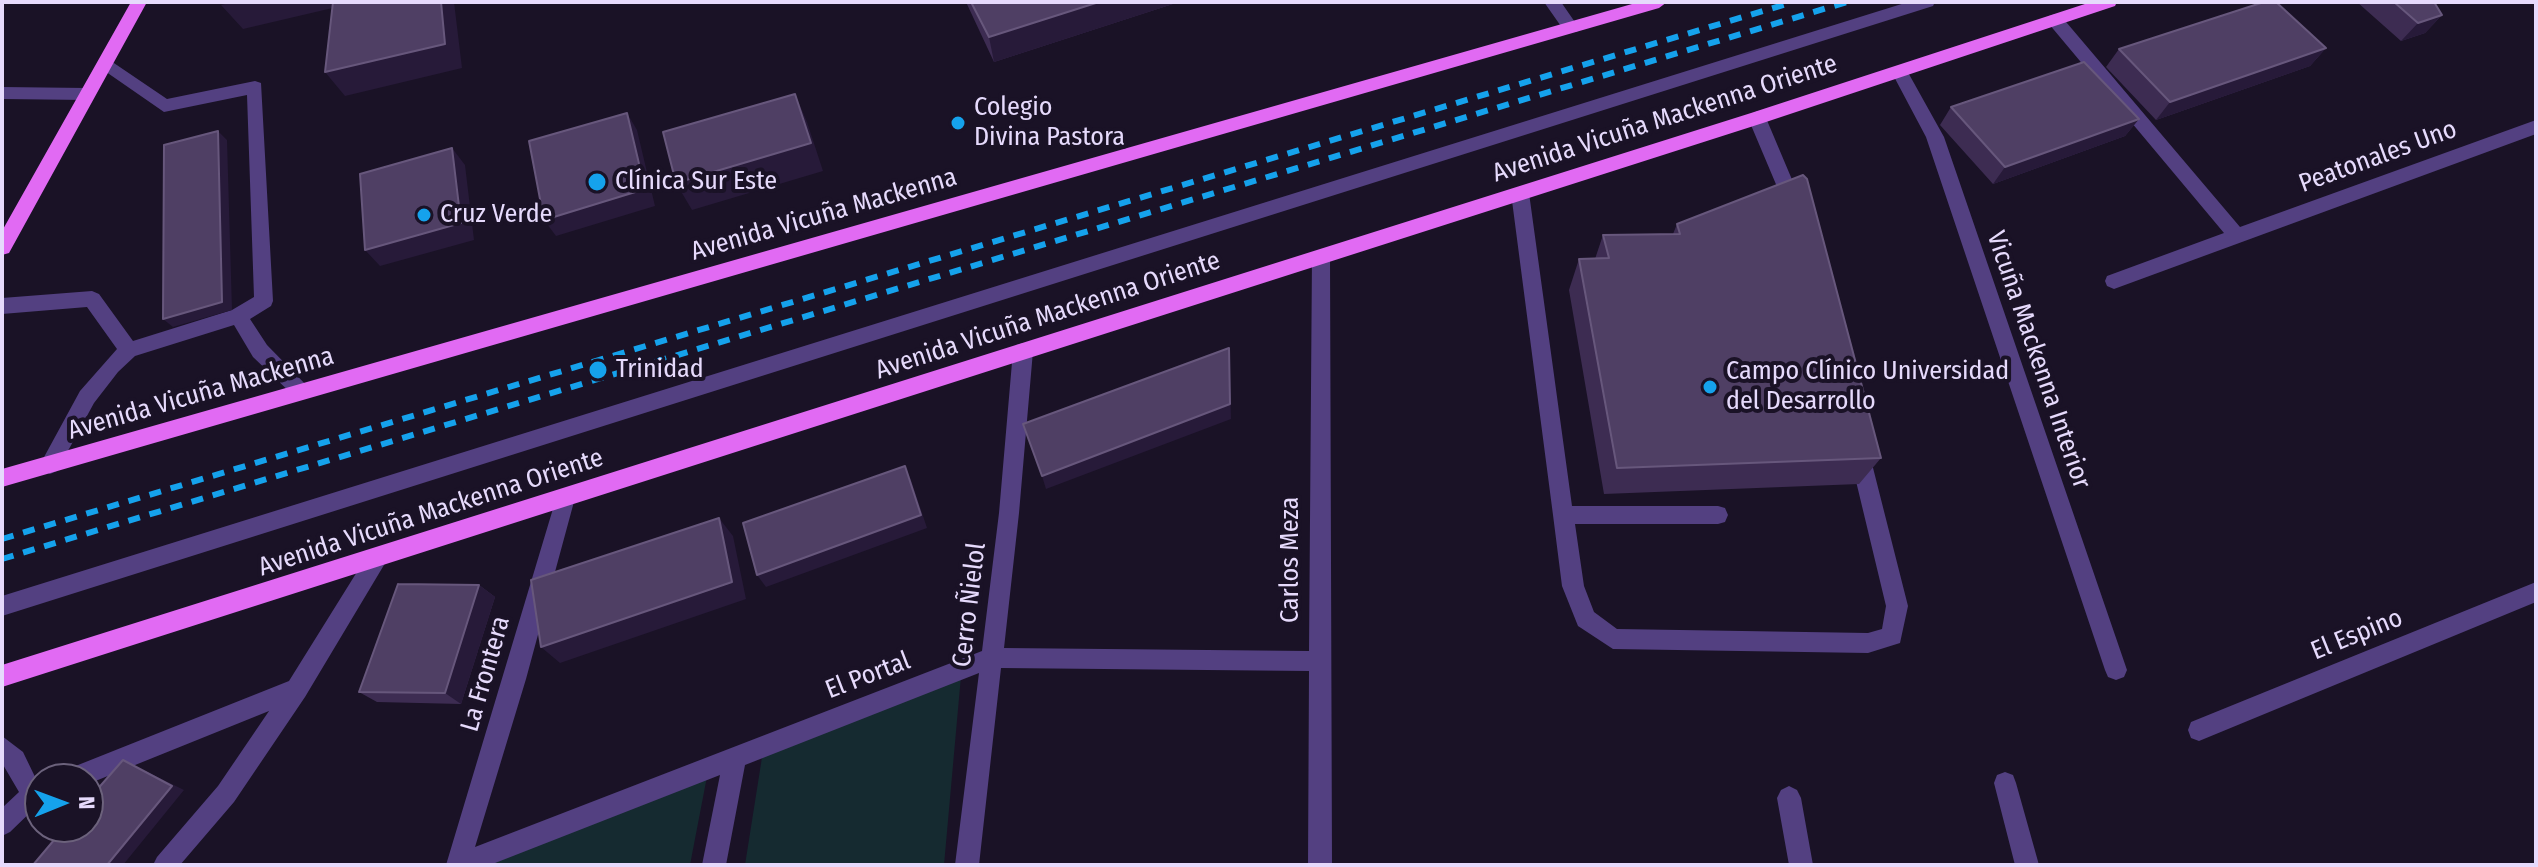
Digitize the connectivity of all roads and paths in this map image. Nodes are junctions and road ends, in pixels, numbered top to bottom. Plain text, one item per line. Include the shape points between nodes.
1 (139, 2) edge
2 (1552, 2) edge
3 (1659, 2) edge
4 (1927, 2) edge
5 (2109, 2) edge
6 (2055, 20) junction
7 (1571, 28) junction
8 (105, 63) junction
9 (1899, 71) junction
10 (2, 93) edge
11 (87, 94) junction
12 (1757, 118) junction
13 (2536, 127) edge
14 (1520, 193) junction
15 (1799, 223) edge
16 (2237, 236) junction
17 (2, 248) edge
18 (1321, 256) junction
19 (2114, 281) dead end
20 (2, 306) edge
21 (238, 316) junction
22 (129, 350) junction
23 (1023, 351) junction
24 (302, 391) junction
25 (1854, 435) edge
26 (50, 465) junction
27 (2, 478) edge
28 (565, 498) junction
29 (1563, 515) junction
30 (1718, 515) dead end
31 (377, 558) junction
32 (2536, 592) edge
33 (2, 606) edge
34 (991, 658) junction
35 (1318, 661) junction
36 (2116, 670) dead end
37 (2, 676) edge
38 (297, 689) junction
39 (2199, 730) dead end
40 (2, 747) edge
41 (735, 758) junction
42 (104, 766) edge
43 (24, 774) edge
44 (2005, 783) dead end
45 (1789, 798) dead end
46 (24, 804) edge
47 (2, 824) edge
48 (165, 865) edge
49 (459, 865) edge
50 (714, 865) edge
51 (967, 865) edge
52 (1320, 865) edge
53 (1801, 865) edge
54 (2027, 865) edge

1 - 8 main road
2 - 7 street
3 - 7 main road, Avenida Vicuña Mackenna
4 - 33 street
5 - 6 main road, Avenida Vicuña Mackenna Oriente
6 - 9 main road, Avenida Vicuña Mackenna Oriente
6 - 16 street
7 - 24 main road, Avenida Vicuña Mackenna
8 - 11 main road
8 - 21 street via 164,106 255,87 264,301
9 - 12 main road, Avenida Vicuña Mackenna Oriente
9 - 36 street, Vicuña Mackenna Interior via 1935,137
10 - 11 street
11 - 17 main road
12 - 14 main road, Avenida Vicuña Mackenna Oriente
12 - 15 street
13 - 16 street, Peatonales Uno
14 - 18 main road, Avenida Vicuña Mackenna Oriente
14 - 29 street
16 - 19 street, Peatonales Uno
18 - 23 main road, Avenida Vicuña Mackenna Oriente
18 - 35 street, Carlos Meza
20 - 22 street via 92,299
21 - 22 street
21 - 24 street via 260,351
22 - 26 street via 87,397
23 - 28 main road, Avenida Vicuña Mackenna Oriente
23 - 34 street, Cerro Ñielol
24 - 26 main road, Avenida Vicuña Mackenna
25 - 29 street via 1897,606 1892,636 1868,643 1613,639 1586,619 1573,586
26 - 27 main road, Avenida Vicuña Mackenna
28 - 31 main road, Avenida Vicuña Mackenna Oriente
28 - 49 street, La Frontera
29 - 30 street
31 - 37 main road, Avenida Vicuña Mackenna Oriente
31 - 38 street
32 - 39 street, El Espino
34 - 35 street, El Portal
34 - 41 street, El Portal
34 - 51 street, Cerro Ñielol
35 - 52 street, Carlos Meza
38 - 42 street
38 - 48 street via 226,794
40 - 43 street
41 - 49 street, El Portal
41 - 50 street
44 - 54 street
45 - 53 street
46 - 47 street

